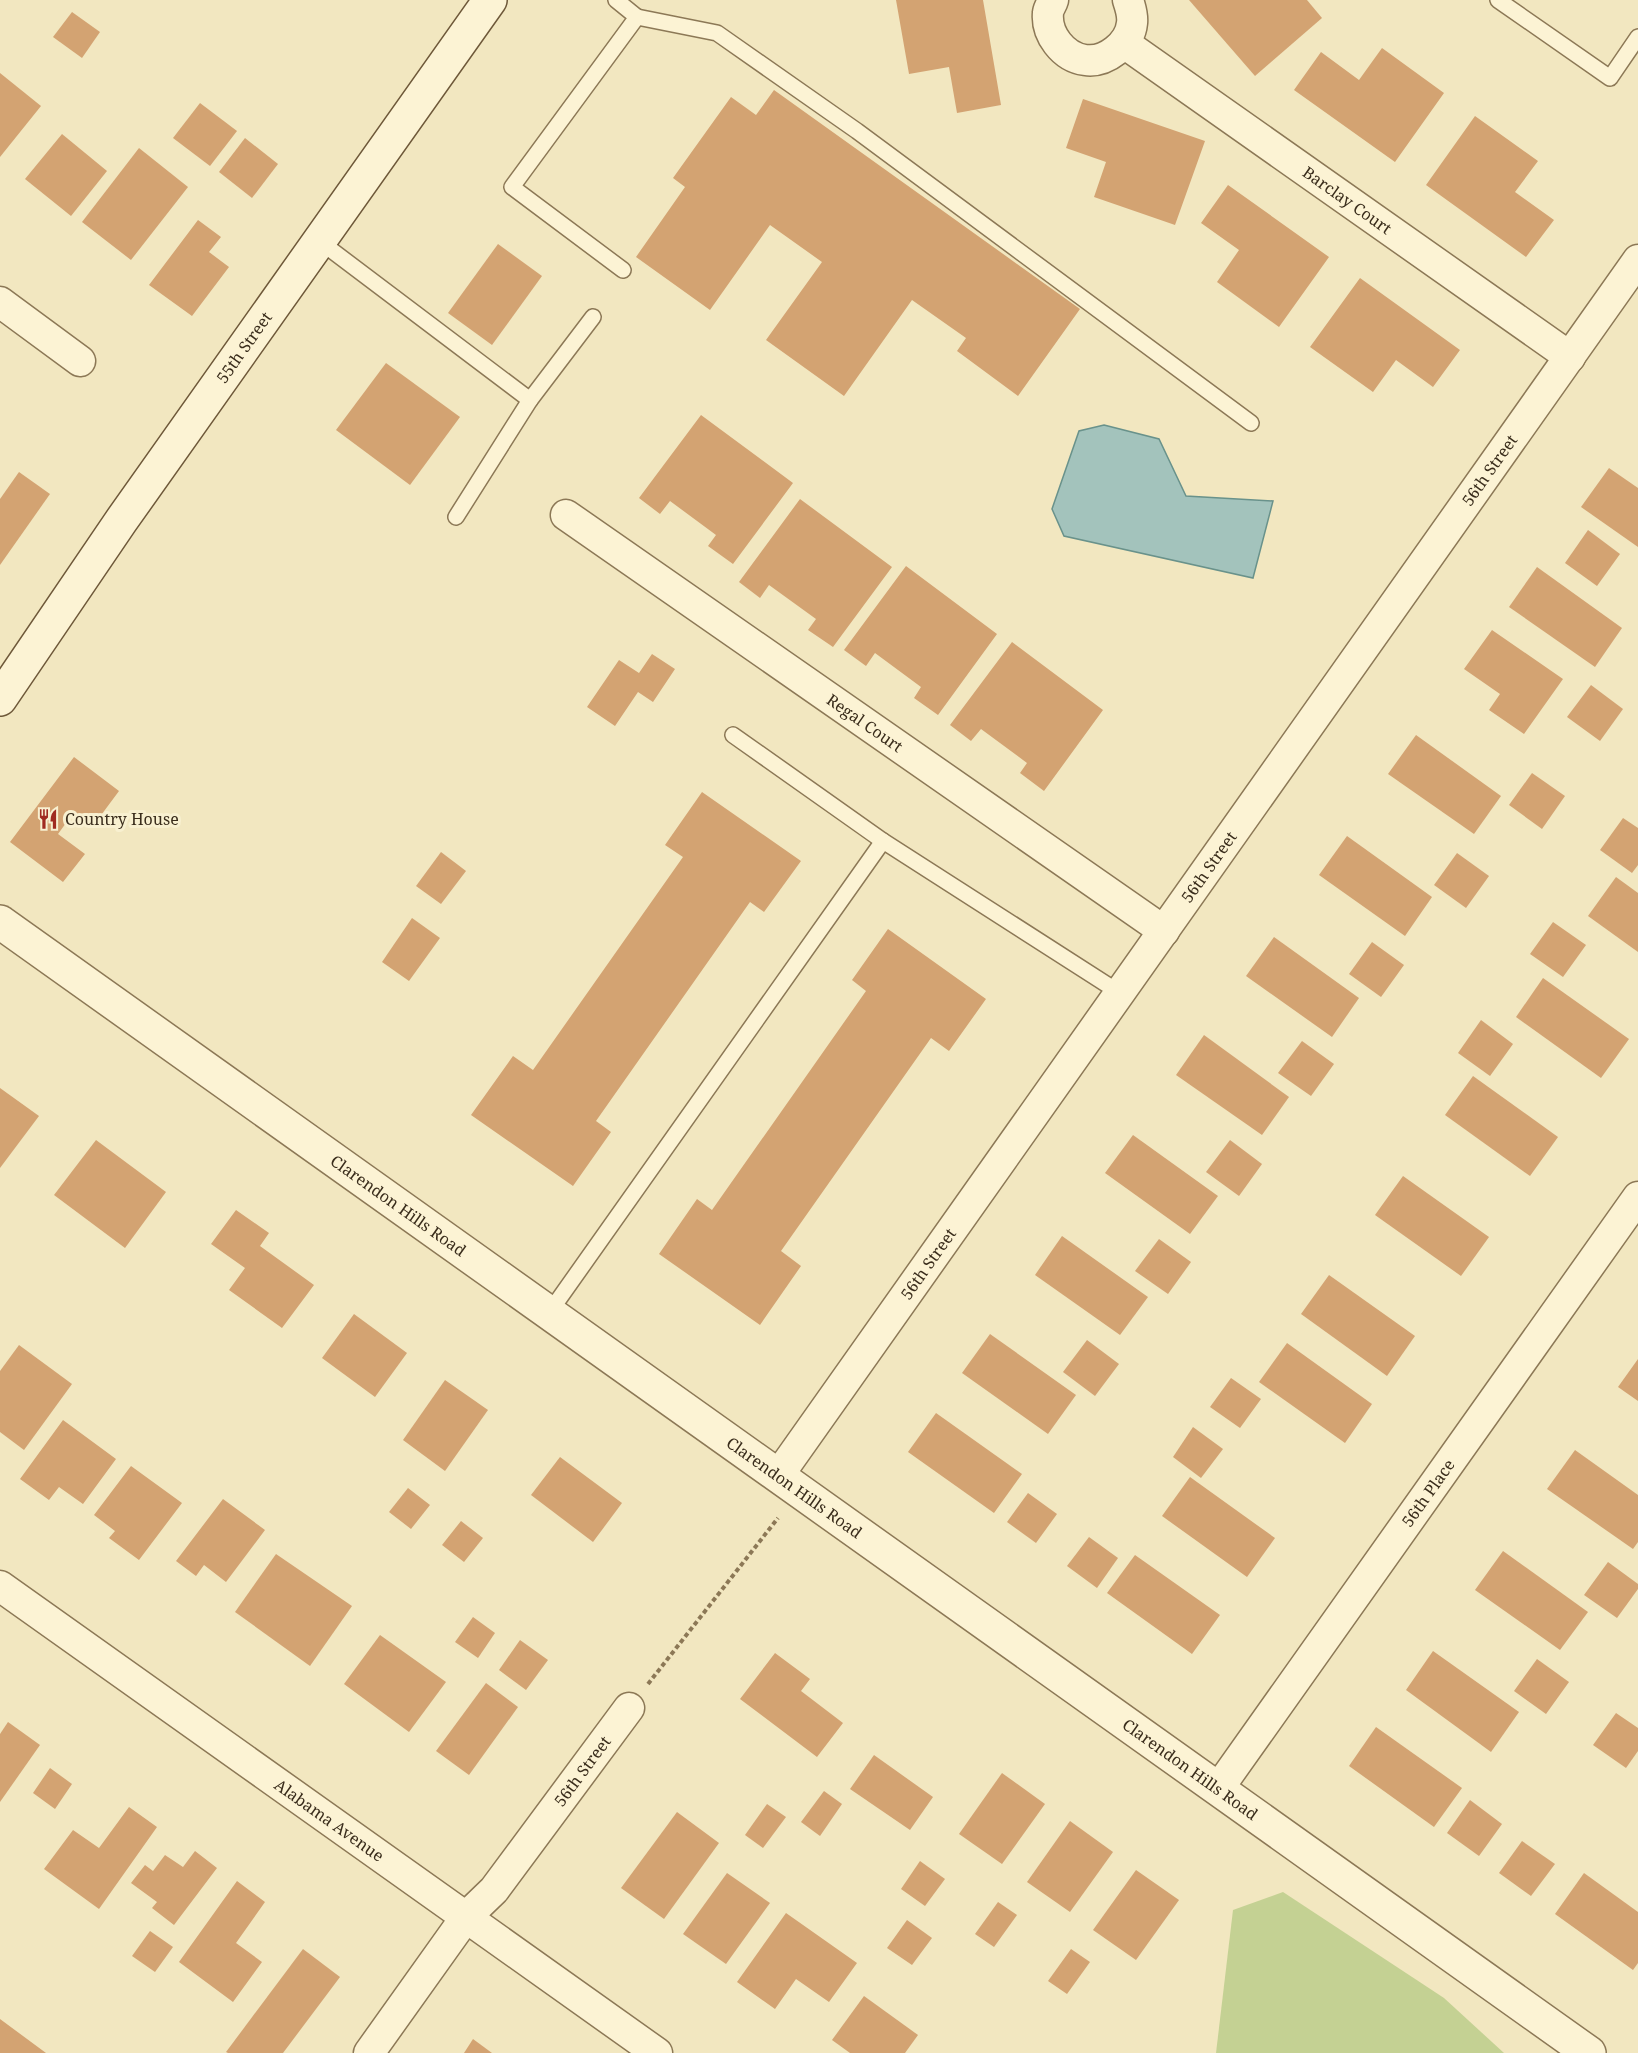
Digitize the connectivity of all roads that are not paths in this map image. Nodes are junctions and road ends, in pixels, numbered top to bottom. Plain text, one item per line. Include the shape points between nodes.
1 (490, 0) edge
2 (616, 0) edge
3 (1053, 0) edge
4 (1128, 0) edge
5 (1498, 0) edge
6 (637, 17) junction
7 (1638, 38) edge
8 (1124, 43) junction
9 (318, 240) junction
10 (1638, 260) edge
11 (624, 270) dead end
12 (0, 302) edge
13 (592, 317) dead end
14 (1570, 357) junction
15 (80, 361) dead end
16 (530, 400) junction
17 (1251, 423) dead end
18 (566, 515) dead end
19 (456, 517) dead end
20 (0, 699) edge
21 (733, 735) dead end
22 (883, 841) junction
23 (0, 922) edge
24 (1164, 931) junction
25 (1120, 993) junction
26 (1638, 1197) edge
27 (549, 1313) junction
28 (788, 1484) junction
29 (0, 1586) edge
30 (629, 1708) road end
31 (1218, 1789) junction
32 (466, 1917) junction
33 (369, 2053) edge
34 (657, 2053) edge
35 (1589, 2053) edge

1 - 9 street, 55th Street
2 - 6 lane
3 - 8 street via 1048,12 1051,34 1065,52 1085,60 1107,57
4 - 8 street via 1132,23
5 - 7 lane via 1610,78
6 - 11 lane via 512,187
6 - 17 lane via 717,33 857,131
8 - 14 street, Barclay Court
9 - 16 lane
9 - 20 street, 55th Street
10 - 14 street, 56th Street
12 - 15 street
13 - 16 lane
14 - 24 street, 56th Street
16 - 19 lane
18 - 24 street, Regal Court
21 - 22 lane
22 - 25 lane
22 - 27 lane
23 - 27 street, Clarendon Hills Road
24 - 25 street, 56th Street
25 - 28 street, 56th Street
26 - 31 street, 56th Place
27 - 28 street, Clarendon Hills Road
28 - 31 street, Clarendon Hills Road
29 - 32 street, Alabama Avenue
30 - 32 street, 56th Street via 494,1890
31 - 35 street, Clarendon Hills Road
32 - 33 street, 56th Street
32 - 34 street, Alabama Avenue

